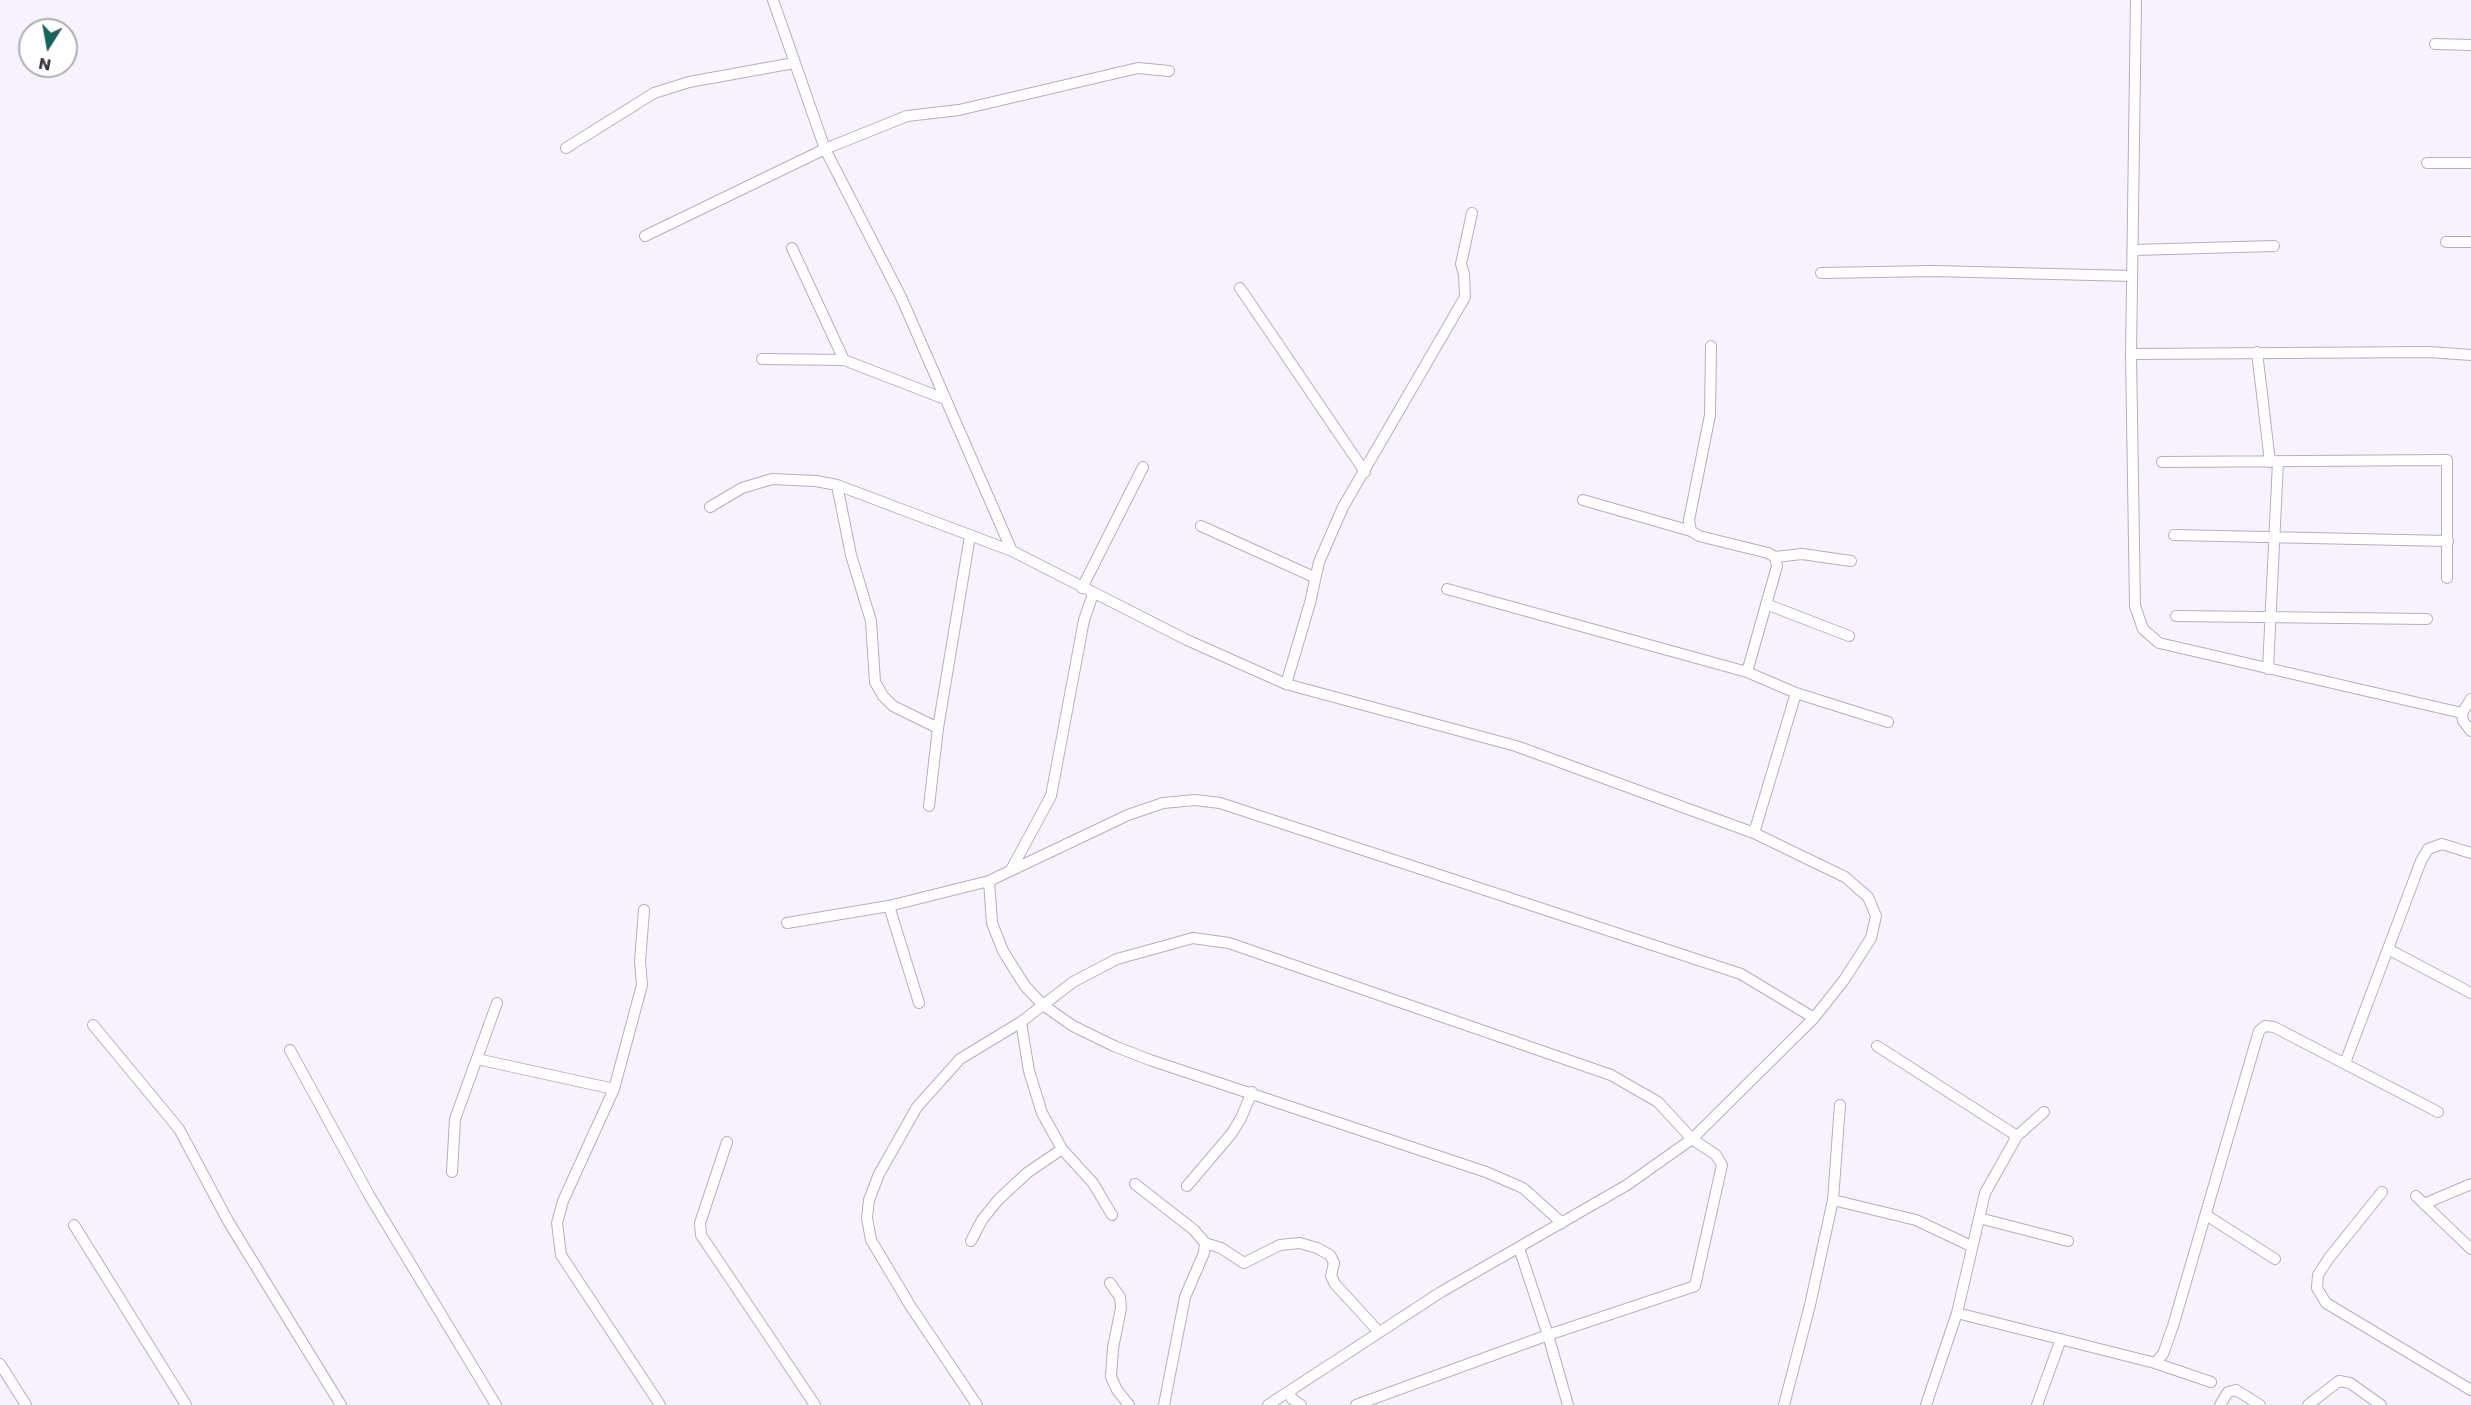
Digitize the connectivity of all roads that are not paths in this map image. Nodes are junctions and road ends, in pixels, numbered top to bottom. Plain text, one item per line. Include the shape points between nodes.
1 (773, 0) edge
2 (2136, 0) edge
3 (2435, 44) dead end
4 (2471, 45) edge
5 (794, 63) junction
6 (1169, 71) dead end
7 (566, 148) dead end
8 (825, 149) junction
9 (2427, 163) dead end
10 (2471, 163) edge
11 (1472, 213) dead end
12 (645, 236) dead end
13 (2446, 242) dead end
14 (2471, 242) edge
15 (2274, 246) dead end
16 (792, 248) dead end
17 (2133, 250) junction
18 (1821, 273) dead end
19 (2132, 276) junction
20 (1240, 288) dead end
21 (1711, 346) dead end
22 (2257, 352) junction
23 (2131, 354) junction
24 (2471, 355) edge
25 (762, 359) dead end
26 (844, 360) junction
27 (945, 399) junction
28 (2162, 462) dead end
29 (2274, 462) junction
30 (1143, 468) dead end
31 (1365, 472) junction
32 (837, 485) junction
33 (1583, 500) dead end
34 (710, 507) dead end
35 (1201, 526) dead end
36 (1691, 531) junction
37 (2174, 535) dead end
38 (970, 536) junction
39 (2275, 538) junction
40 (2448, 541) junction
41 (1012, 551) junction
42 (1775, 557) junction
43 (1851, 561) dead end
44 (1314, 577) junction
45 (2447, 578) dead end
46 (1082, 588) junction
47 (1447, 589) dead end
48 (1093, 594) junction
49 (1766, 604) junction
50 (2176, 616) dead end
51 (2272, 617) junction
52 (2427, 619) dead end
53 (1849, 636) dead end
54 (2268, 669) junction
55 (1747, 672) junction
56 (1286, 684) junction
57 (1796, 693) junction
58 (2471, 699) edge
59 (2462, 713) junction
60 (1888, 723) dead end
61 (938, 728) junction
62 (2471, 731) edge
63 (929, 806) dead end
64 (1754, 833) junction
65 (2471, 854) edge
66 (1012, 868) junction
67 (989, 881) junction
68 (889, 906) junction
69 (644, 910) dead end
70 (787, 923) dead end
71 (2388, 949) junction
72 (2471, 993) edge
73 (497, 1003) dead end
74 (919, 1003) dead end
75 (1043, 1005) junction
76 (1814, 1018) junction
77 (1021, 1022) junction
78 (93, 1025) dead end
79 (1877, 1046) dead end
80 (290, 1050) dead end
81 (477, 1059) junction
82 (2345, 1063) junction
83 (614, 1089) junction
84 (1252, 1092) junction
85 (1840, 1105) dead end
86 (2044, 1112) dead end
87 (2438, 1112) dead end
88 (2017, 1136) junction
89 (1692, 1139) junction
90 (727, 1142) dead end
91 (1062, 1149) junction
92 (452, 1172) dead end
93 (1135, 1184) dead end
94 (2471, 1184) edge
95 (1187, 1186) dead end
96 (2382, 1192) dead end
97 (1833, 1200) junction
98 (1112, 1215) dead end
99 (2206, 1215) junction
100 (1979, 1218) junction
101 (1562, 1223) junction
102 (74, 1225) dead end
103 (971, 1241) dead end
104 (2068, 1241) dead end
105 (1204, 1243) junction
106 (1971, 1246) junction
107 (1519, 1248) junction
108 (2471, 1249) edge
109 (2275, 1259) dead end
110 (1110, 1283) dead end
111 (1957, 1313) junction
112 (1379, 1332) junction
113 (1548, 1335) junction
114 (2061, 1339) junction
115 (2155, 1363) junction
116 (0, 1364) edge
117 (2211, 1382) dead end
118 (2471, 1390) edge
119 (1289, 1392) junction
120 (26, 1405) edge
121 (186, 1405) edge
122 (342, 1405) edge
123 (496, 1405) edge
124 (660, 1405) edge
125 (815, 1405) edge
126 (977, 1405) edge
127 (1130, 1405) edge
128 (1164, 1405) edge
129 (1268, 1405) edge
130 (1301, 1405) edge
131 (1356, 1405) edge
132 (1568, 1405) edge
133 (1784, 1405) edge
134 (1926, 1405) edge
135 (2037, 1405) edge
136 (2220, 1405) edge
137 (2260, 1405) edge
138 (2308, 1405) edge
139 (2381, 1405) edge

1 - 5 street
2 - 17 street
3 - 4 street
5 - 7 street via 689,82 654,93
5 - 8 street
6 - 8 street via 1138,68 958,110 908,116
8 - 12 street
8 - 27 street via 901,297
9 - 10 street
11 - 31 street via 1461,264 1465,297
13 - 14 street
15 - 17 street
16 - 26 street
17 - 19 street
18 - 19 street via 1933,271
19 - 23 street
20 - 31 street
21 - 36 street via 1710,414 1689,520
22 - 23 street
22 - 24 street
22 - 29 street
23 - 54 street via 2135,606 2143,629 2159,643
25 - 26 street
26 - 27 street
27 - 41 street
28 - 29 street
29 - 39 street
29 - 40 street via 2447,460
30 - 46 street
31 - 44 street via 1343,507
32 - 34 street via 772,479 742,488
32 - 38 street
32 - 61 street via 851,555 871,621 876,682 894,706
33 - 36 street
35 - 44 street
36 - 42 street
37 - 39 street
38 - 41 street
38 - 61 street
39 - 40 street
39 - 51 street
40 - 45 street
41 - 46 street
42 - 43 street via 1802,554
42 - 49 street via 1777,566
44 - 56 street
46 - 48 street
47 - 55 street
48 - 56 street
48 - 66 street via 1084,620 1051,796
49 - 53 street
49 - 55 street
50 - 51 street
51 - 52 street
51 - 54 street
54 - 59 street
55 - 57 street
56 - 64 street via 1516,746
57 - 60 street
57 - 64 street
58 - 59 street
59 - 62 street
61 - 63 street
64 - 76 street via 1845,878 1868,897 1876,916 1871,938
65 - 71 street via 2442,844 2428,849
66 - 67 street
66 - 76 street via 1163,803 1220,803 1741,974
67 - 68 street
67 - 75 street via 992,924 1003,951 1025,986
68 - 70 street
68 - 74 street
69 - 83 street via 642,986
71 - 72 street
71 - 82 street
73 - 81 street
75 - 77 street
75 - 84 street via 1073,1026 1114,1046
75 - 89 street via 1073,982 1117,959 1194,938 1229,943 1611,1075 1658,1101
76 - 89 street
77 - 91 street via 1029,1071 1042,1113
77 - 126 street via 960,1059 917,1107 879,1174 869,1200 871,1240
78 - 122 street via 179,1130 228,1221
79 - 88 street
80 - 123 street via 369,1195
81 - 83 street
81 - 92 street via 455,1119
82 - 87 street
82 - 99 street via 2274,1027 2265,1026 2259,1031
83 - 124 street via 563,1201 557,1223 558,1239 561,1255
84 - 95 street via 1232,1133
84 - 101 street via 1486,1172 1523,1188
85 - 97 street
86 - 88 street
88 - 100 street via 1985,1193
89 - 101 street via 1627,1185
89 - 113 street via 1716,1155 1722,1165 1695,1286
90 - 125 street via 700,1223 701,1235
91 - 98 street via 1093,1183
91 - 103 street via 1027,1173 998,1200
93 - 105 street via 1194,1230
94 - 108 street via 2420,1200
96 - 118 street via 2323,1266 2317,1288 2326,1303
97 - 106 street via 1916,1220
97 - 133 street
99 - 109 street
99 - 115 street via 2173,1326 2163,1354
100 - 104 street
100 - 106 street
101 - 107 street
102 - 121 street
105 - 112 street via 1221,1248 1244,1263 1280,1245 1300,1243 1317,1248 1330,1255 1334,1263 1330,1276 1335,1284
105 - 128 street via 1204,1253 1185,1297
106 - 111 street
107 - 112 street
107 - 113 street
110 - 127 street via 1120,1297 1121,1308 1112,1377
111 - 114 street
111 - 134 street
112 - 119 street
113 - 131 street
113 - 132 street
114 - 115 street
114 - 135 street
115 - 117 street
116 - 120 street
119 - 129 street
119 - 130 street
136 - 137 street via 2228,1392 2236,1390
138 - 139 street via 2339,1381 2350,1383

